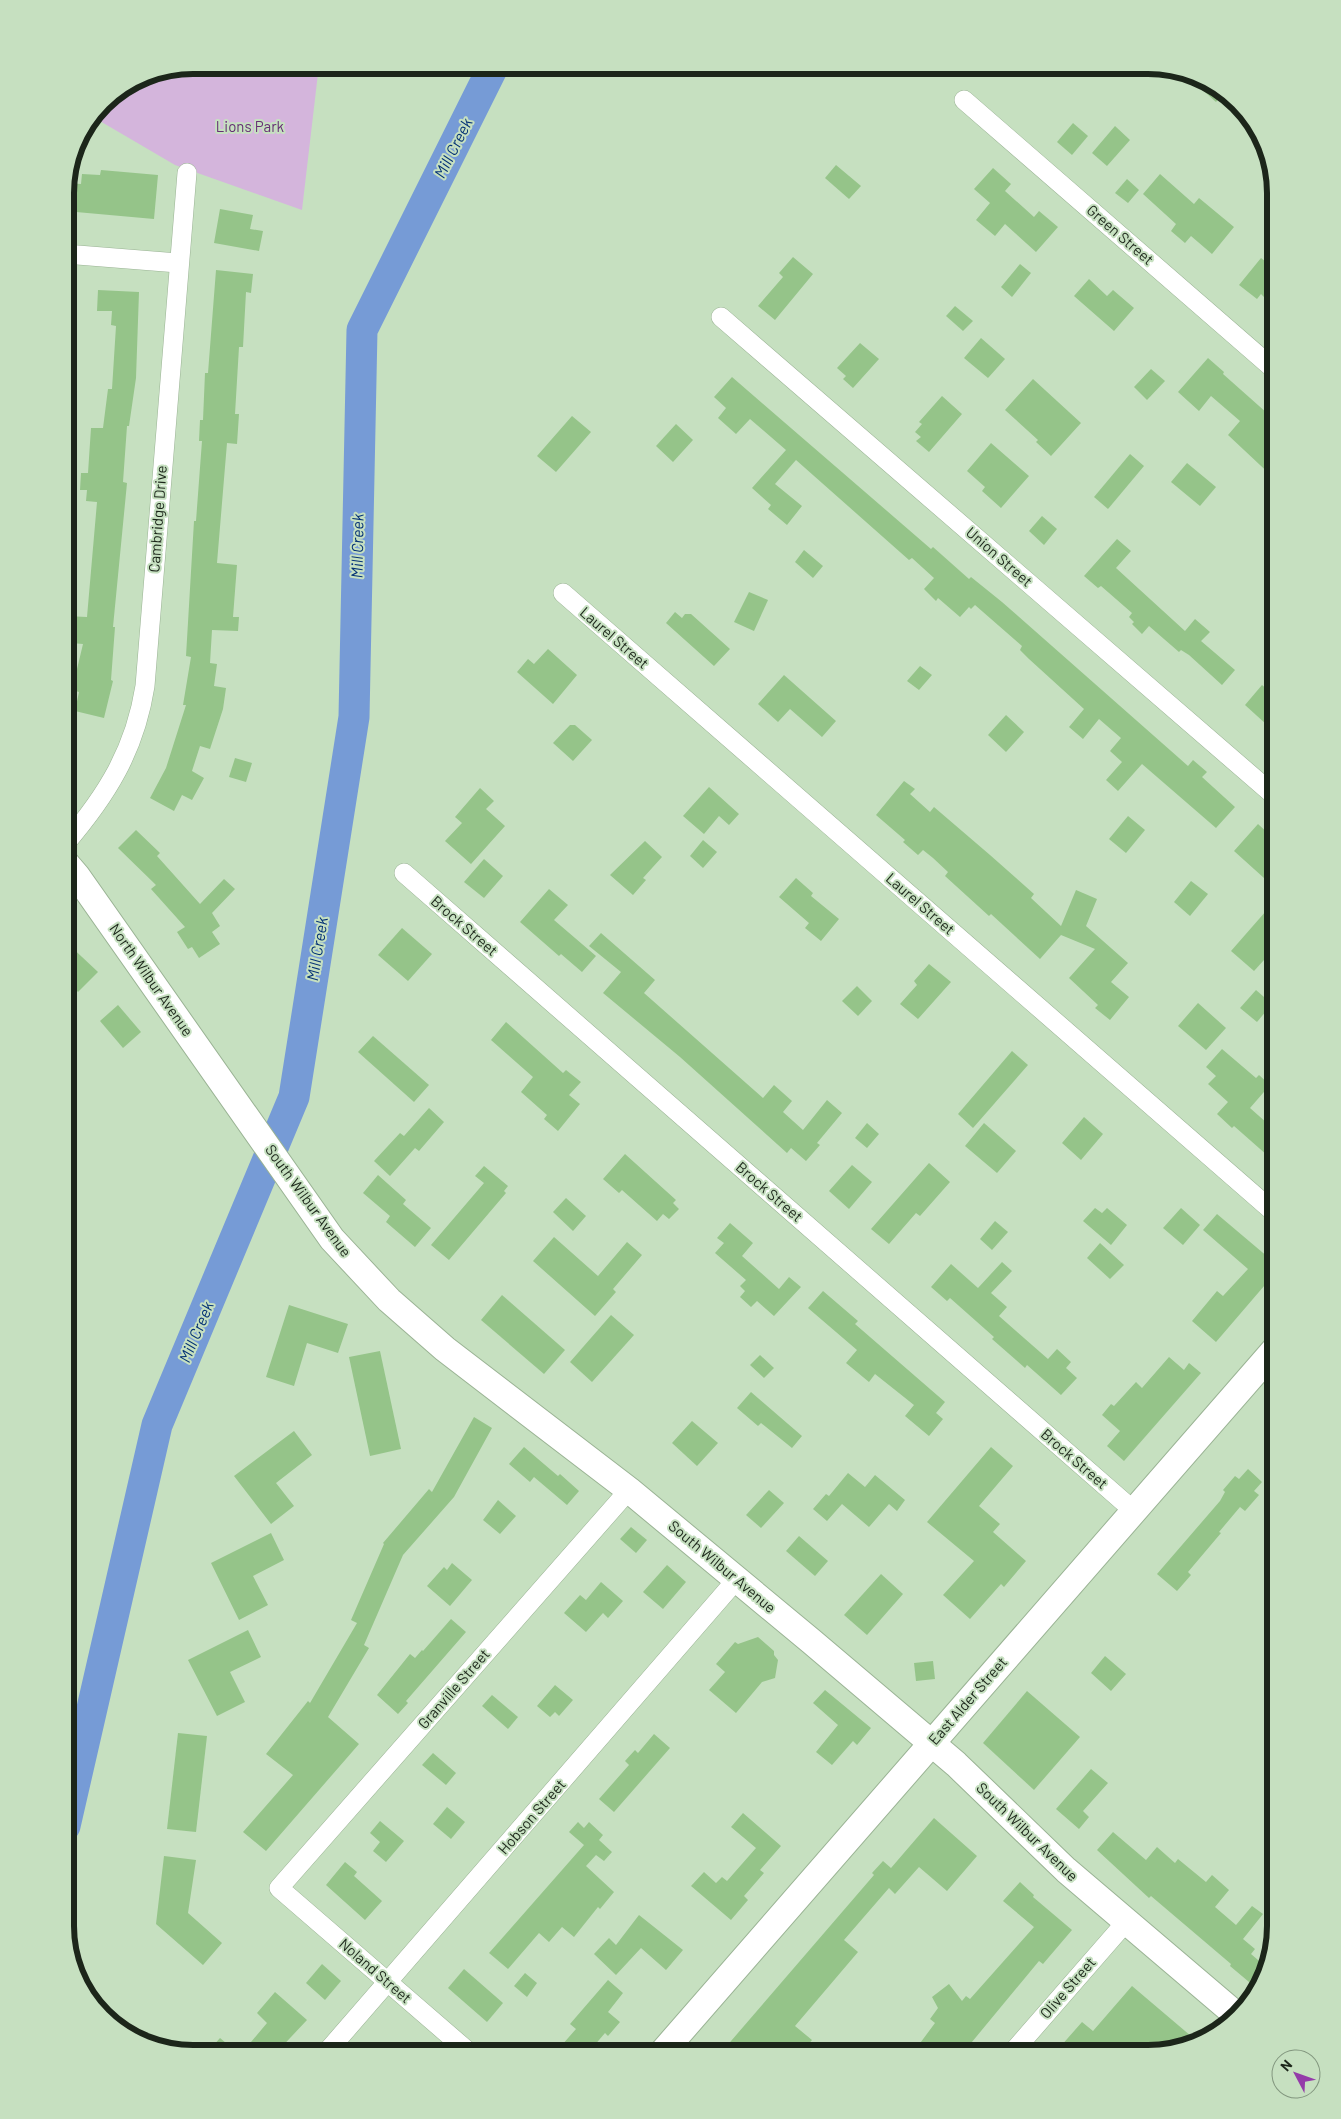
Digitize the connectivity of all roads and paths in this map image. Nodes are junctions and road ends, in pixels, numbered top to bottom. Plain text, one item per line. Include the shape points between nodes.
1 (964, 100) dead end
2 (187, 173) dead end
3 (74, 255) edge
4 (178, 263) junction
5 (721, 317) dead end
6 (1267, 363) edge
7 (563, 593) dead end
8 (1267, 789) edge
9 (74, 833) edge
10 (74, 872) edge
11 (404, 873) dead end
12 (235, 1100) joint
13 (1267, 1206) edge
14 (1267, 1358) edge
15 (629, 1490) junction
16 (1134, 1511) junction
17 (738, 1579) junction
18 (932, 1743) junction
19 (280, 1888) joint
20 (1126, 1922) junction
21 (388, 1982) junction
22 (1232, 2011) edge
23 (333, 2045) edge
24 (461, 2045) edge
25 (669, 2045) edge
26 (1019, 2045) edge

1 - 6 street, Green Street
2 - 4 street, Cambridge Drive
3 - 4 street
4 - 9 street, Cambridge Drive via 141,712 117,774
5 - 8 street, Union Street
7 - 13 street, Laurel Street
10 - 12 main road, North Wilbur Avenue
11 - 16 street, Brock Street
12 - 15 main road, South Wilbur Avenue via 332,1239 354,1265 418,1327
14 - 16 main road, East Alder Street
15 - 17 main road, South Wilbur Avenue
15 - 19 street, Granville Street
16 - 18 main road, East Alder Street
17 - 18 main road, South Wilbur Avenue
17 - 21 street, Hobson Street
18 - 20 main road, South Wilbur Avenue via 1047,1853
18 - 25 main road, East Alder Street
19 - 21 street, Noland Street
20 - 22 main road, South Wilbur Avenue
20 - 26 street, Olive Street
21 - 23 street, Hobson Street
21 - 24 street, Noland Street

